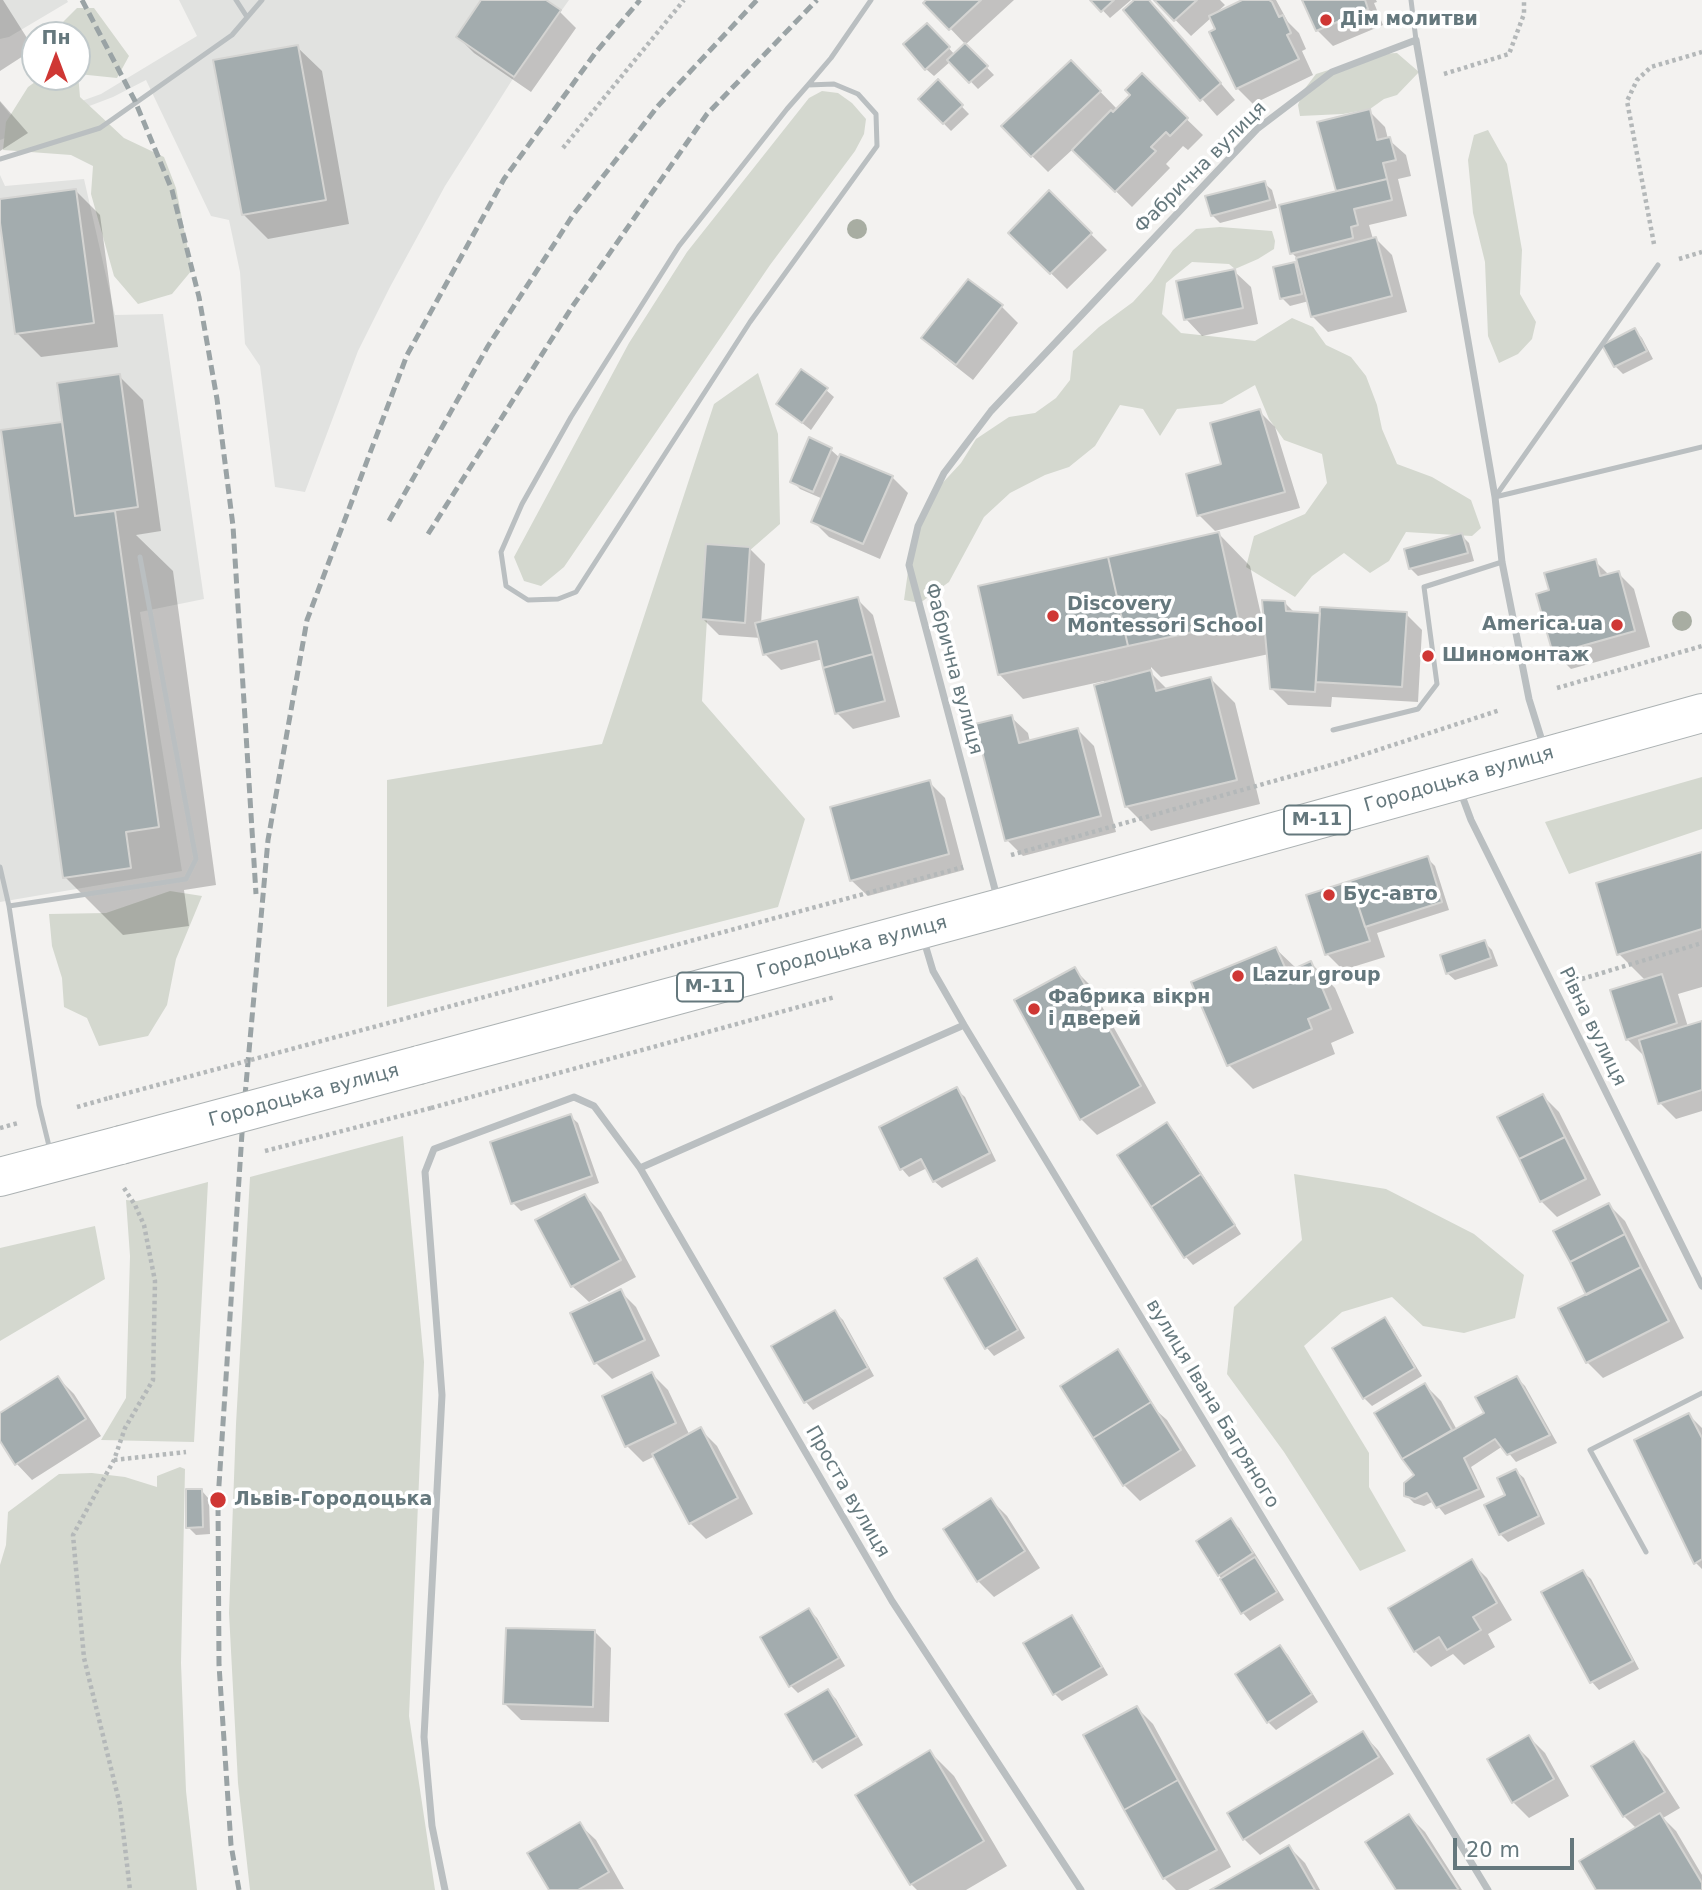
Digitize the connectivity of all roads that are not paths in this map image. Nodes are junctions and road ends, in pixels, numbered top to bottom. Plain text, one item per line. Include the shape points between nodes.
1 (236, 0) edge
2 (262, 0) edge
3 (871, 0) edge
4 (1411, 0) edge
5 (247, 17) junction
6 (1416, 40) junction
7 (808, 85) junction
8 (0, 159) edge
9 (1658, 265) road end
10 (1702, 447) edge
11 (1495, 497) junction
12 (140, 557) dead end
13 (1502, 562) junction
14 (1702, 713) edge
15 (1332, 730) dead end
16 (1546, 755) junction
17 (1457, 781) junction
18 (0, 867) edge
19 (9, 906) junction
20 (1000, 908) junction
21 (920, 930) junction
22 (964, 1025) junction
23 (54, 1163) junction
24 (640, 1168) junction
25 (0, 1177) edge
26 (1702, 1286) edge
27 (1702, 1394) edge
28 (1646, 1552) dead end
29 (445, 1890) edge
30 (1081, 1890) edge
31 (1488, 1890) edge

1 - 5 lane
2 - 5 lane
3 - 7 lane
4 - 6 lane
5 - 8 lane via 232,35 100,128
6 - 11 street
6 - 20 street, Фабрична вулиця via 1332,72 1257,129 991,411 943,473 918,526 909,565
7 - 7 lane via 679,246 571,416 522,504 501,552 506,586 528,600 558,599 576,592 750,322 877,146 876,114 858,94 834,84
9 - 11 lane
10 - 11 lane
11 - 13 street
12 - 19 lane via 196,859 186,879
13 - 15 lane via 1424,587 1437,684 1418,709
13 - 16 street via 1529,699
14 - 16 main road, Городоцька вулиця / М-11
16 - 17 main road, Городоцька вулиця / М-11
17 - 20 main road, Городоцька вулиця / М-11
17 - 26 street, Рівна вулиця via 1471,820
18 - 19 lane
19 - 23 lane via 39,1105
20 - 21 main road, Городоцька вулиця / М-11
21 - 22 street, вулиця Івана Багряного via 933,971
21 - 23 main road, Городоцька вулиця / М-11, bridge
22 - 24 street
22 - 31 street, вулиця Івана Багряного
23 - 25 main road, Городоцька вулиця / М-11
24 - 29 street, Проста вулиця via 594,1106 574,1097 434,1149 425,1172 442,1395 424,1737 432,1826
24 - 30 street, Проста вулиця via 892,1601
27 - 28 lane via 1590,1450

